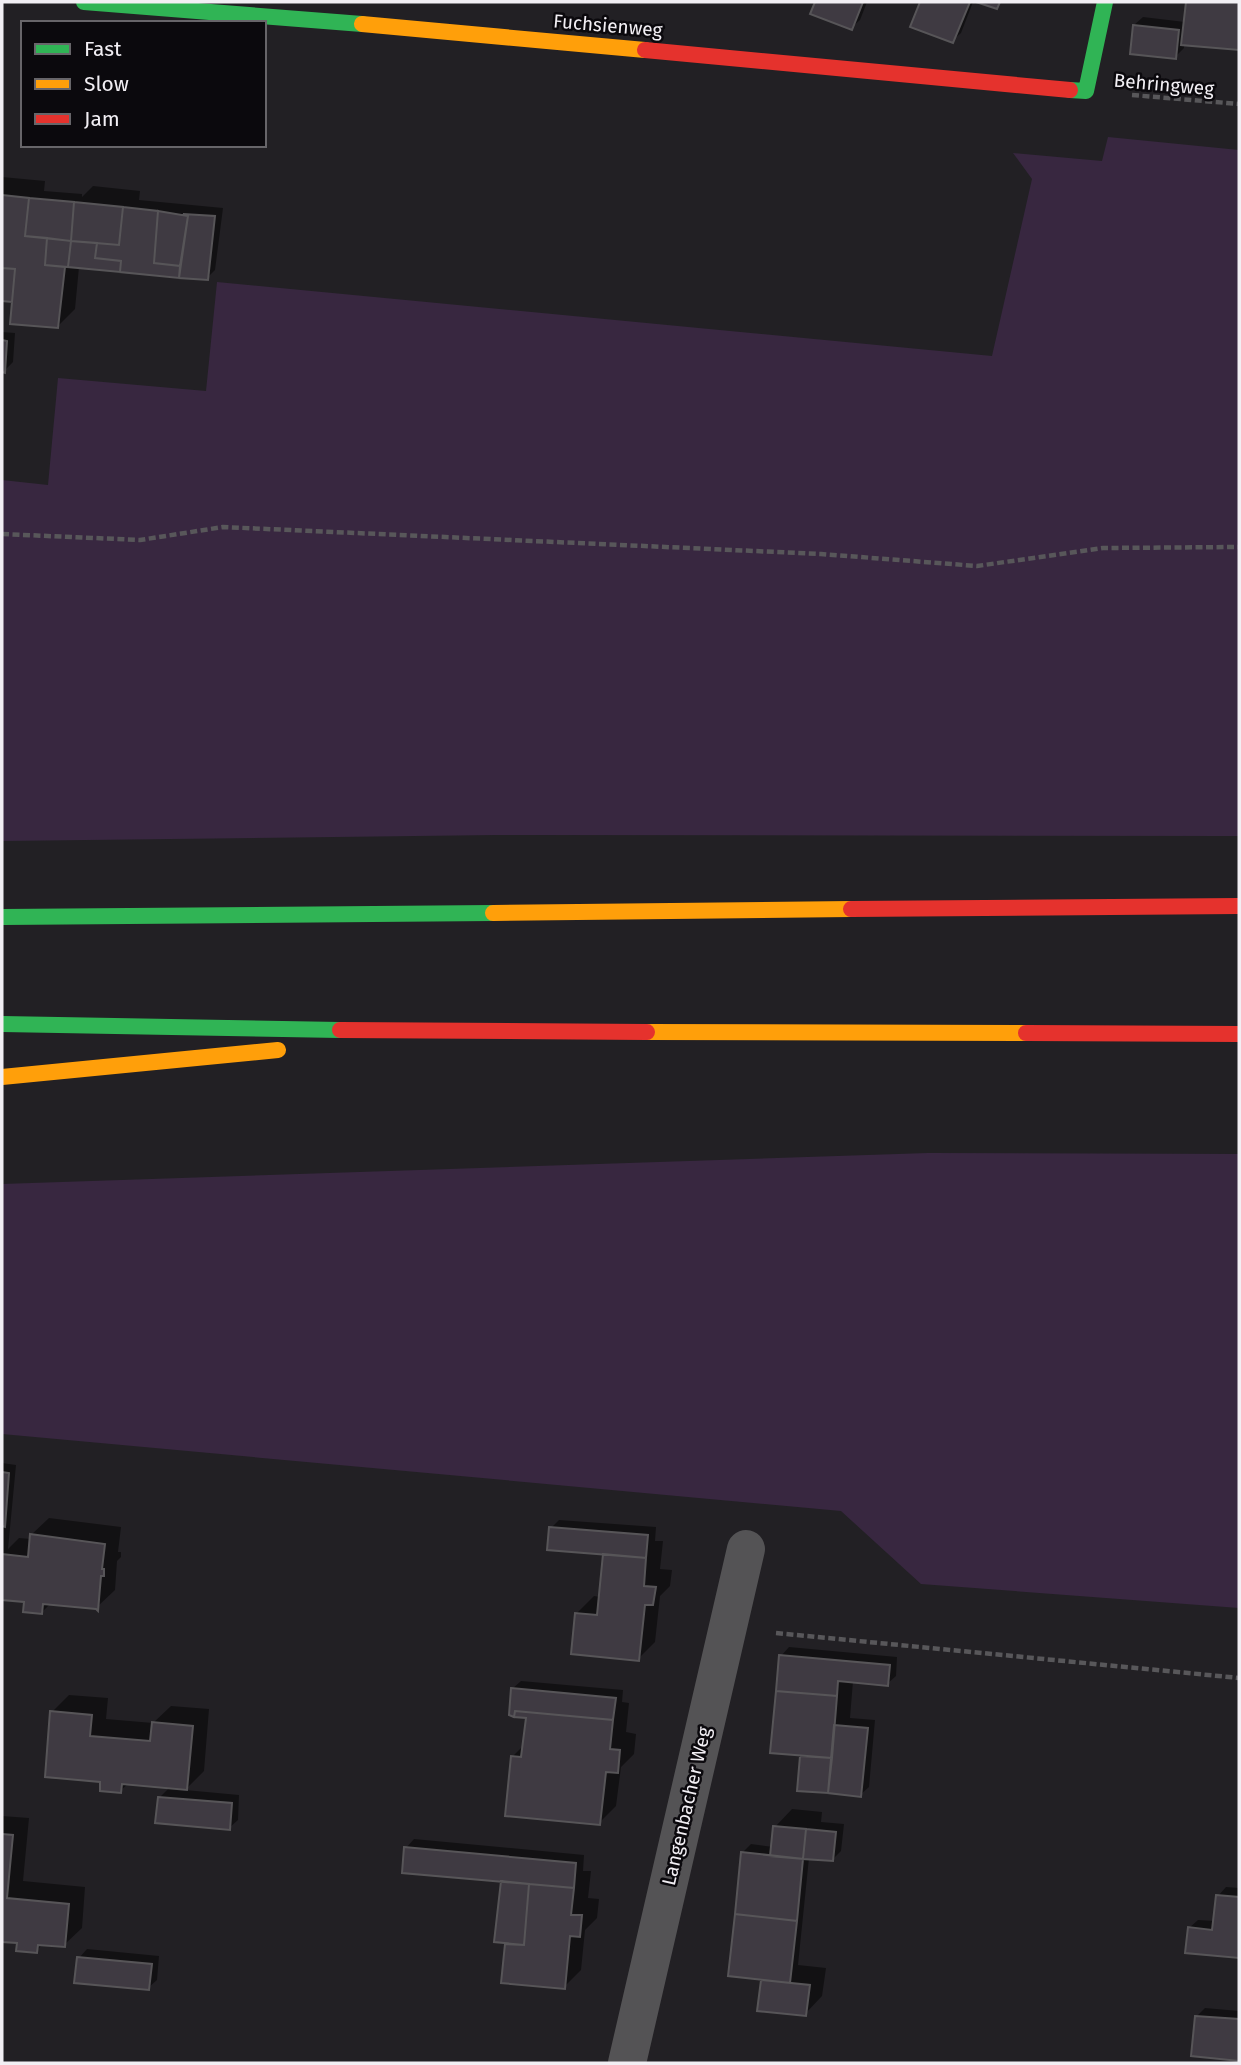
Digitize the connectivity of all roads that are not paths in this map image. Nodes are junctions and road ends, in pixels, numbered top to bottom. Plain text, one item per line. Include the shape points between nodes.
1 (84, 2) edge
2 (1105, 2) edge
3 (1239, 906) edge
4 (2, 917) edge
5 (2, 1024) edge
6 (457, 1032) junction
7 (1239, 1034) edge
8 (319, 1046) dead end
9 (292, 1049) dead end
10 (2, 1077) edge
11 (746, 1549) dead end
12 (627, 2063) edge

1 - 2 main road, Fuchsienweg via 1086,91
3 - 4 main road
5 - 6 main road
6 - 7 main road
6 - 8 main road
9 - 10 main road
11 - 12 street, Langenbacher Weg

